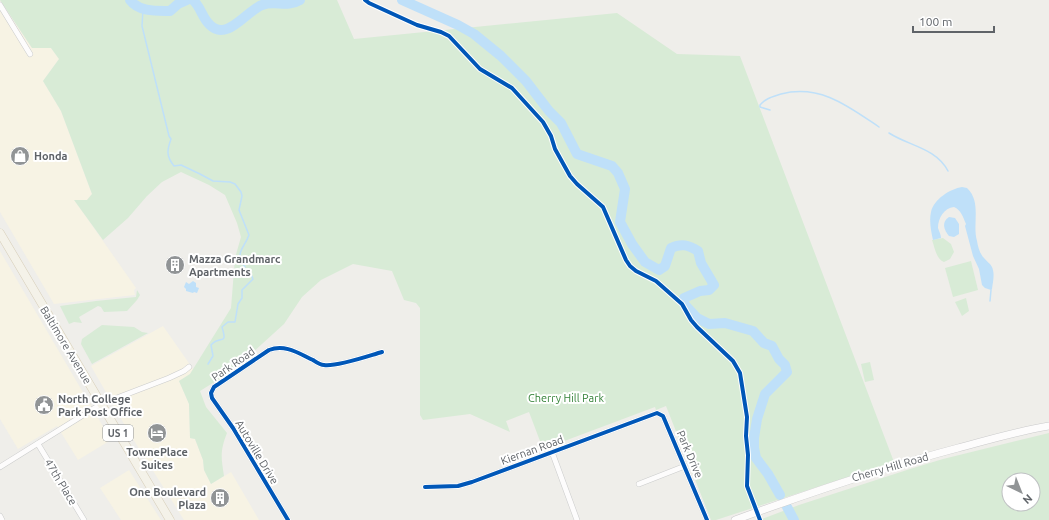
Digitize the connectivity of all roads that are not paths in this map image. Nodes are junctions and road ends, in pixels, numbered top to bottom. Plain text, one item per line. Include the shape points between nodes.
1 (0, 5) edge
2 (30, 54) dead end
3 (0, 233) edge
4 (382, 352) dead end
5 (189, 368) dead end
6 (211, 393) joint
7 (101, 404) junction
8 (643, 418) joint
9 (1049, 426) edge
10 (38, 444) junction
11 (552, 452) junction
12 (686, 466) junction
13 (0, 467) edge
14 (639, 484) dead end
15 (425, 487) dead end
16 (0, 516) edge
17 (2, 520) edge
18 (84, 520) edge
19 (170, 520) edge
20 (288, 520) edge
21 (577, 520) edge
22 (707, 520) edge
23 (735, 520) edge

1 - 2 street
3 - 7 main road, Baltimore Avenue / US 1
4 - 6 street, Park Road via 324,365 282,347 274,348 219,384
5 - 7 street
6 - 20 street, Autoville Drive
7 - 10 street
7 - 19 main road, Baltimore Avenue / US 1
8 - 11 street, Kiernan Road
8 - 12 street, Park Drive via 657,413 663,416
9 - 23 main road, Cherry Hill Road via 852,478
10 - 13 street
10 - 18 street, 47th Place
11 - 15 street, Kiernan Road via 458,486
11 - 21 street
12 - 14 street
12 - 22 street, Park Drive
16 - 17 street

